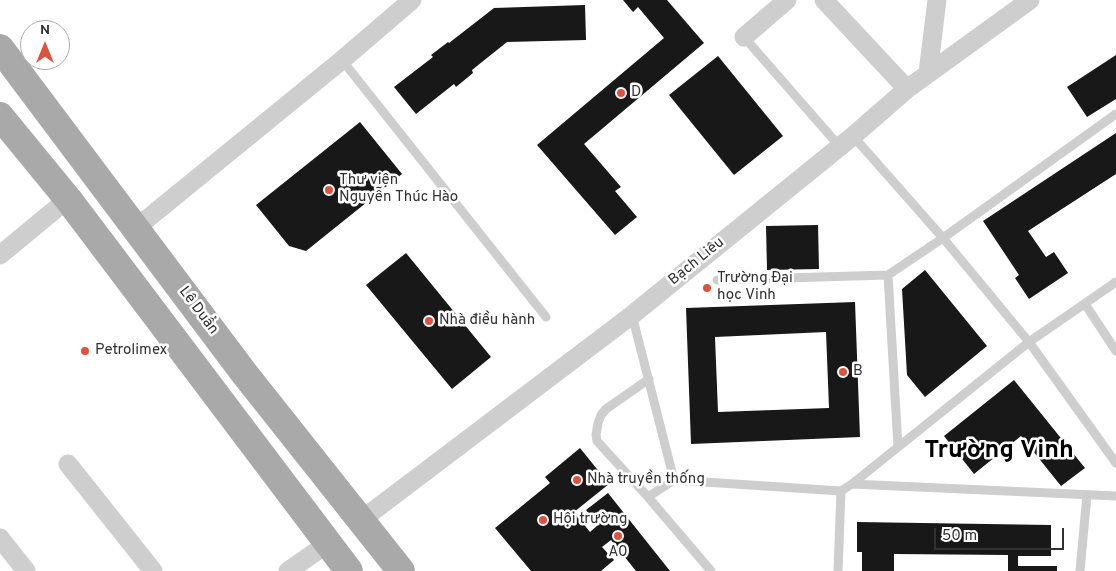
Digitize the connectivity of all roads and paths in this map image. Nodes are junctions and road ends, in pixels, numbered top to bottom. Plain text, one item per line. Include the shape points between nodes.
1 (412, 0) edge
2 (787, 0) edge
3 (824, 0) edge
4 (937, 0) edge
5 (1030, 0) edge
6 (744, 37) joint
7 (0, 48) edge
8 (342, 60) junction
9 (928, 73) junction
10 (907, 89) junction
11 (1116, 114) edge
12 (0, 116) edge
13 (847, 141) junction
14 (68, 199) junction
15 (136, 228) junction
16 (943, 238) junction
17 (108, 251) junction
18 (0, 255) edge
19 (888, 275) junction
20 (717, 280) dead end
21 (1116, 282) edge
22 (1085, 304) junction
23 (632, 314) junction
24 (546, 317) dead end
25 (1029, 342) junction
26 (1116, 351) edge
27 (649, 379) junction
28 (898, 447) junction
29 (1116, 463) edge
30 (68, 464) dead end
31 (674, 480) junction
32 (852, 484) junction
33 (841, 491) junction
34 (1088, 495) junction
35 (1116, 496) edge
36 (648, 498) junction
37 (360, 521) junction
38 (0, 538) edge
39 (327, 544) junction
40 (26, 571) edge
41 (153, 571) edge
42 (288, 571) edge
43 (349, 571) edge
44 (401, 571) edge
45 (711, 571) edge
46 (838, 571) edge
47 (1080, 571) edge

1 - 8 street
2 - 6 street
3 - 10 street
4 - 9 street
5 - 9 street, Bạch Liêu
6 - 13 lane
7 - 15 main road, Lê Duẩn
8 - 15 street
8 - 24 lane
9 - 10 street, Bạch Liêu
10 - 13 street, Bạch Liêu
11 - 16 lane
12 - 14 main road
13 - 16 lane
13 - 23 street, Bạch Liêu
14 - 17 main road
14 - 18 street
15 - 17 main road
15 - 37 main road, Lê Duẩn
16 - 19 lane
16 - 25 lane
17 - 39 main road
19 - 20 lane
19 - 28 lane
21 - 22 lane
22 - 25 lane
22 - 26 lane
23 - 27 lane
23 - 37 street, Bạch Liêu
25 - 28 lane
25 - 29 lane
27 - 31 lane
27 - 36 lane via 606,409 601,415 596,435 600,445
28 - 32 lane
30 - 41 street
31 - 33 lane
31 - 36 lane
32 - 33 lane
32 - 34 lane
33 - 46 lane
34 - 35 lane
34 - 47 lane
36 - 45 lane
37 - 39 main road
37 - 44 main road, Lê Duẩn
38 - 40 street
39 - 42 street
39 - 43 main road

